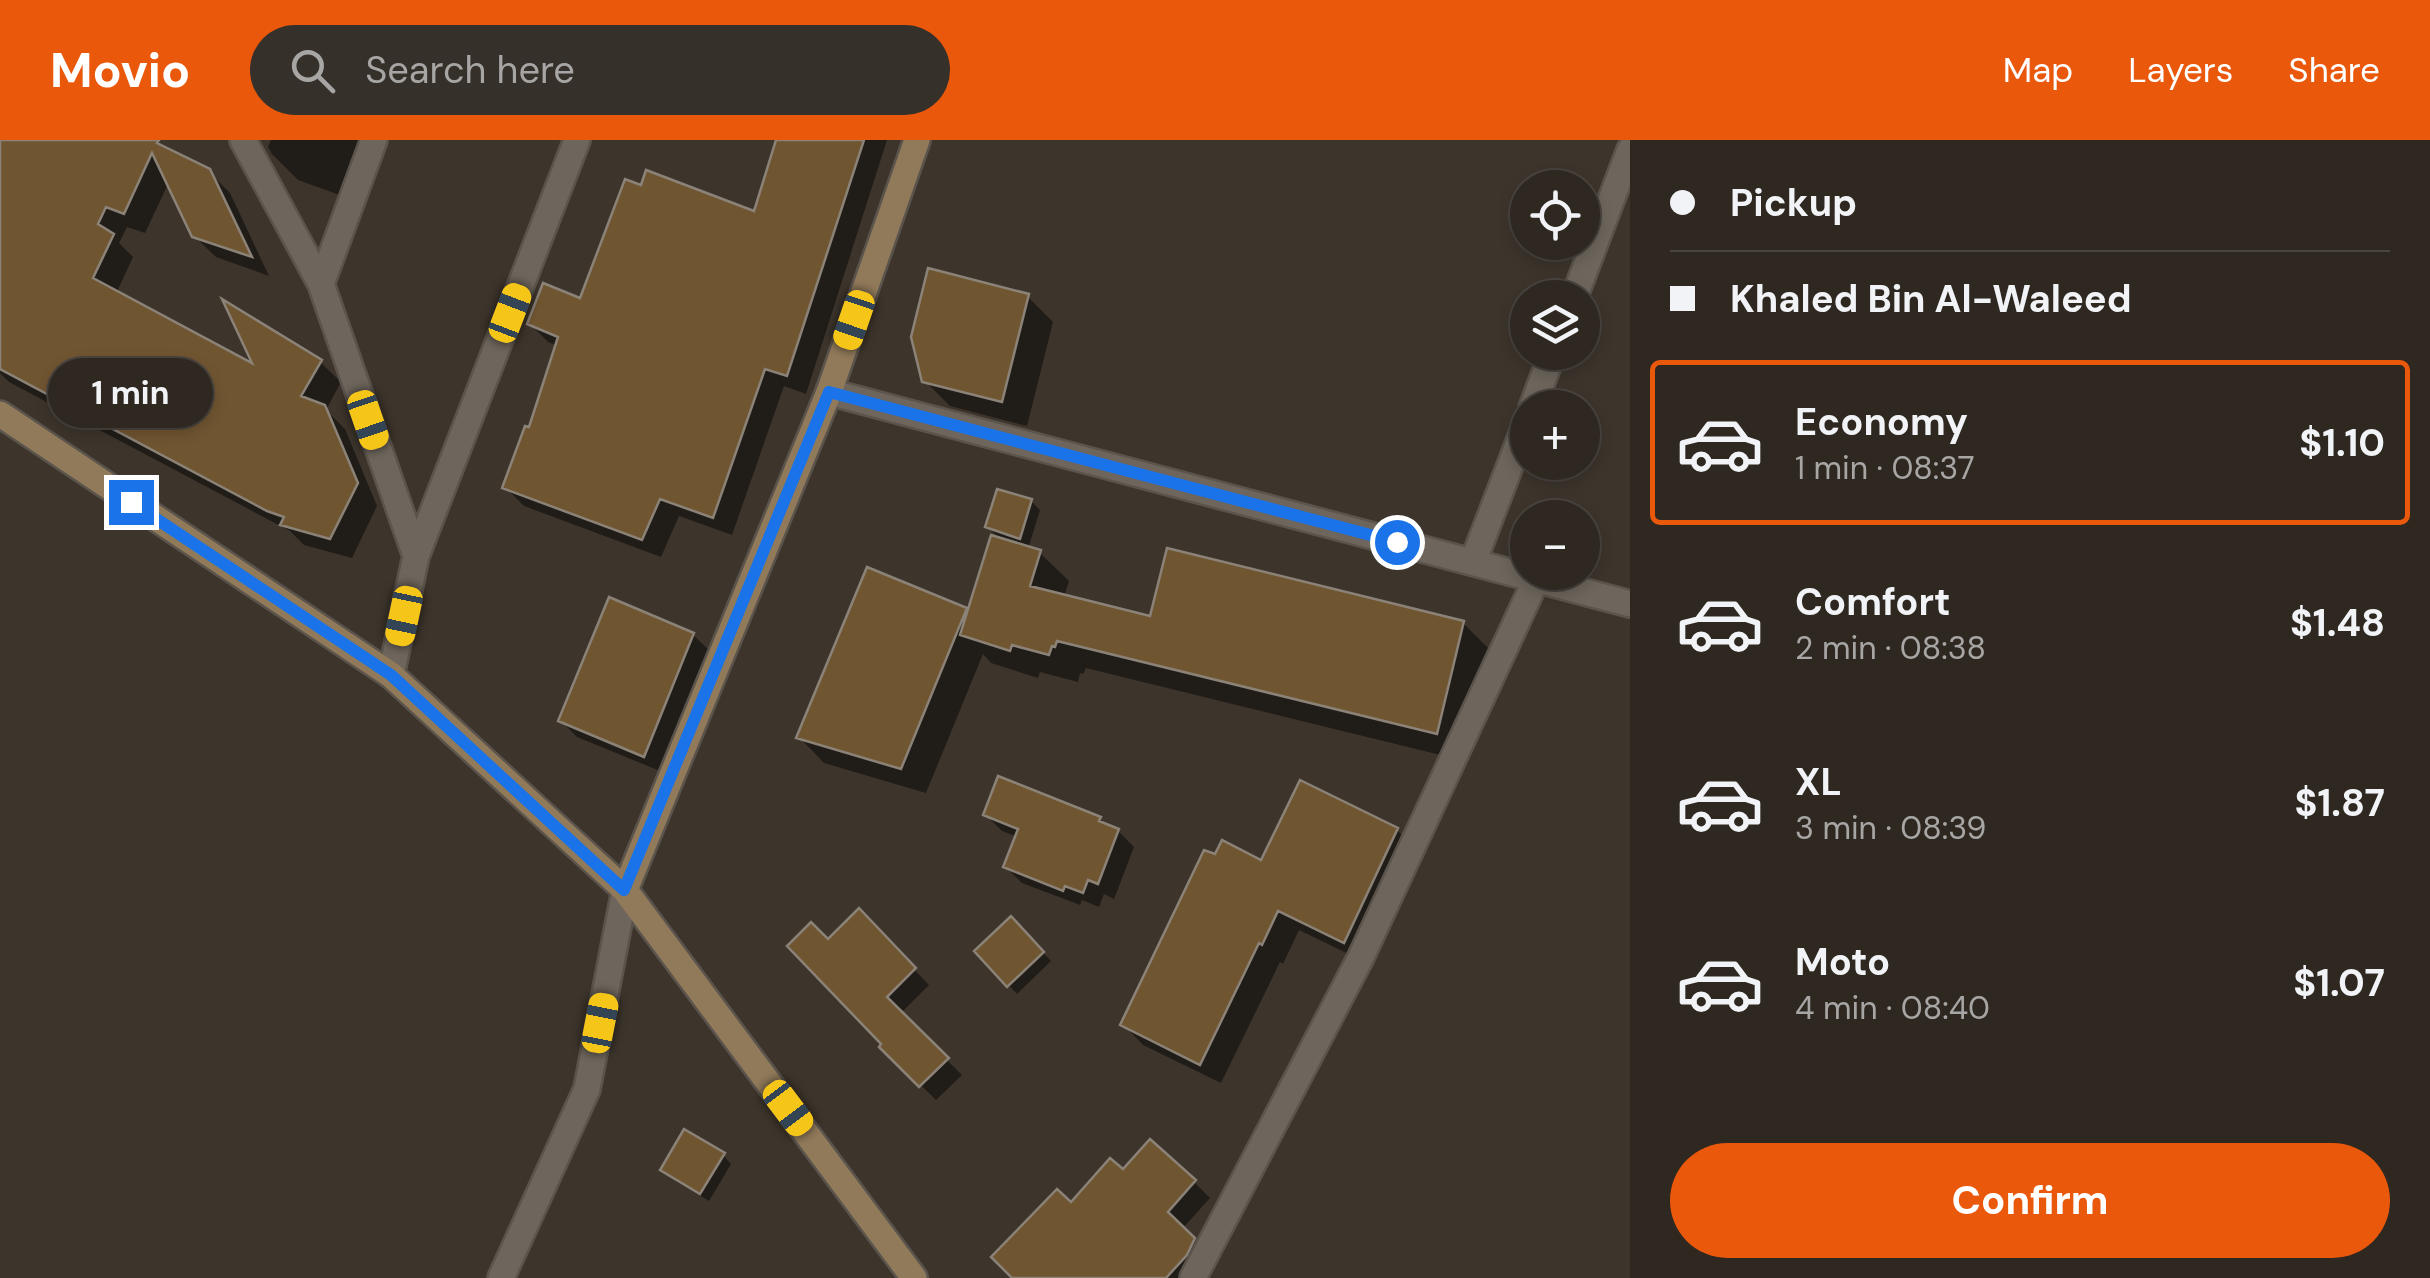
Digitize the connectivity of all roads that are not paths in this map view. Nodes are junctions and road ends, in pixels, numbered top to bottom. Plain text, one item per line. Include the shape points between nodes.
1 (243, 140) edge
2 (374, 140) edge
3 (577, 140) edge
4 (917, 140) edge
5 (1630, 150) edge
6 (1581, 280) edge
7 (321, 284) junction
8 (829, 392) junction
9 (0, 414) edge
10 (1510, 466) edge
11 (416, 556) junction
12 (1473, 562) junction
13 (1510, 573) edge
14 (1531, 590) edge
15 (1575, 590) edge
16 (1630, 604) edge
17 (391, 675) junction
18 (624, 890) junction
19 (501, 1278) edge
20 (914, 1278) edge
21 (1193, 1278) edge

1 - 7 street
2 - 7 street
3 - 11 street
4 - 8 street
5 - 6 street
7 - 11 street
8 - 12 street
8 - 18 street
9 - 17 street
10 - 12 street
11 - 17 street
12 - 13 street
14 - 21 street via 1361,957
15 - 16 street
17 - 18 street
18 - 19 street via 587,1089
18 - 20 street

